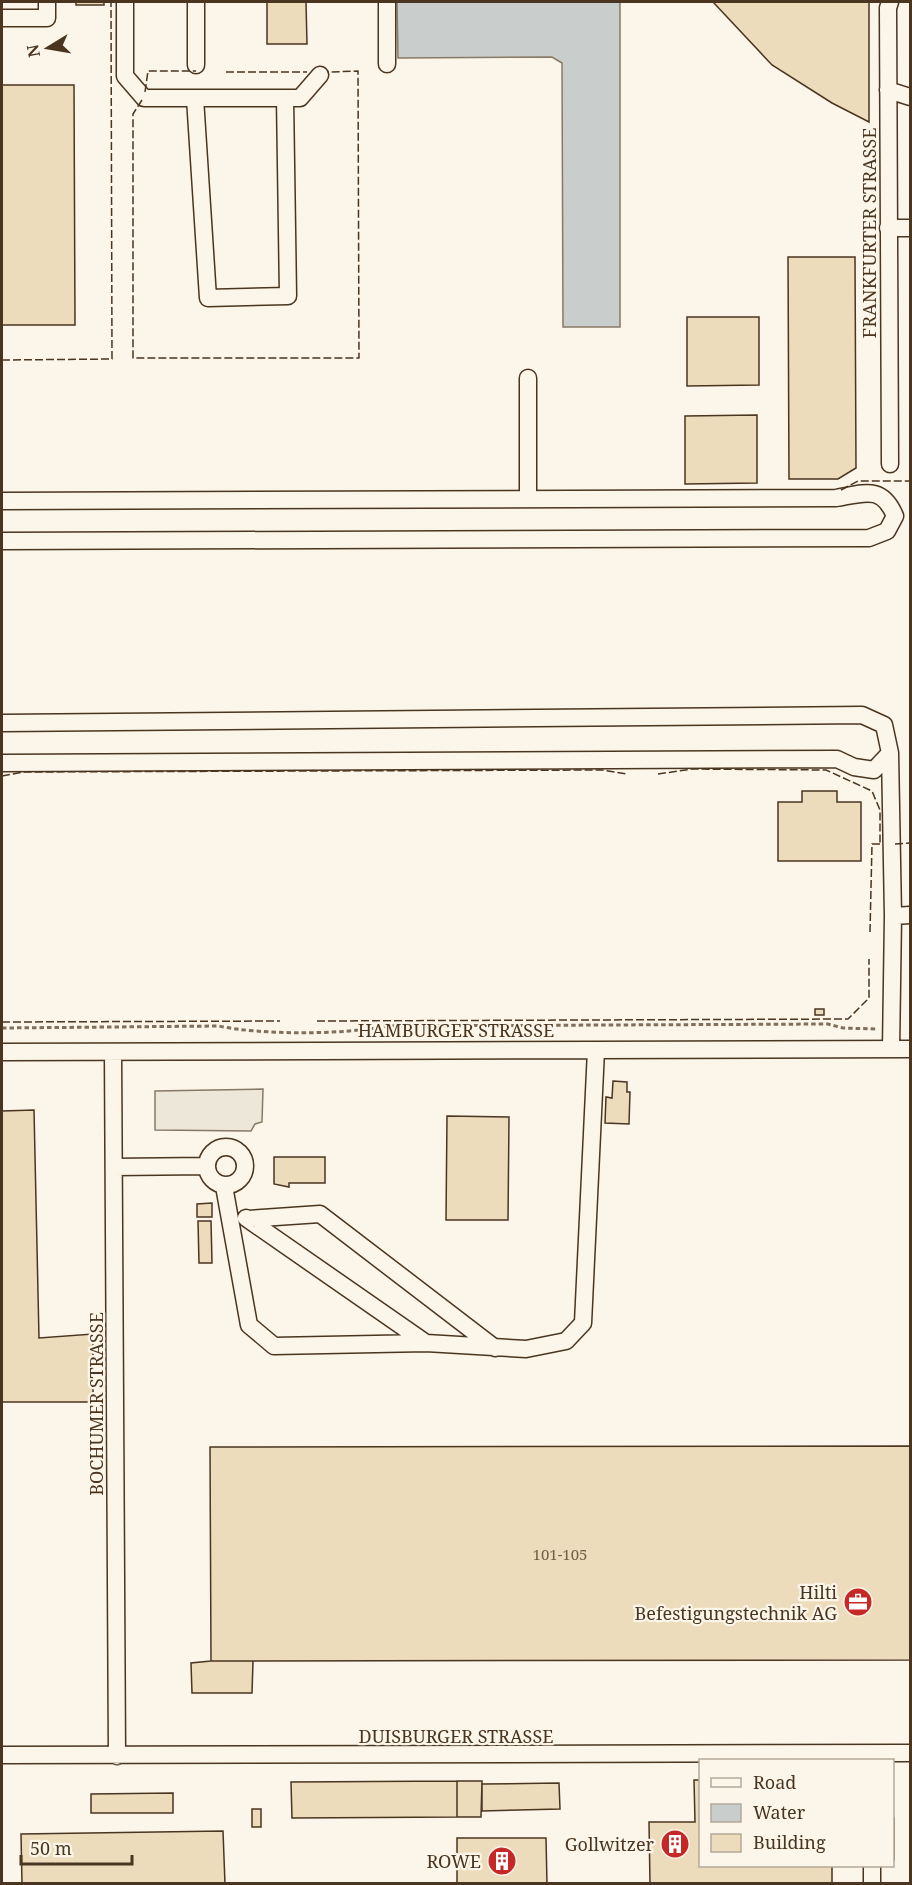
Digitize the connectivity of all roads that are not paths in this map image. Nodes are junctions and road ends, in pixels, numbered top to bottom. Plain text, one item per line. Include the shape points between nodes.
1 (47, 2) edge
2 (125, 2) edge
3 (196, 2) edge
4 (387, 2) edge
5 (890, 2) edge
6 (2, 18) edge
7 (387, 64) dead end
8 (196, 65) dead end
9 (320, 75) dead end
10 (888, 90) junction
11 (910, 97) edge
12 (195, 98) junction
13 (285, 98) junction
14 (888, 228) junction
15 (910, 228) edge
16 (528, 378) dead end
17 (890, 464) dead end
18 (528, 499) junction
19 (2, 501) edge
20 (2, 541) edge
21 (2, 723) edge
22 (890, 753) junction
23 (2, 763) edge
24 (910, 915) edge
25 (893, 916) junction
26 (891, 1049) junction
27 (910, 1049) edge
28 (596, 1050) junction
29 (2, 1052) edge
30 (113, 1052) junction
31 (207, 1166) junction
32 (114, 1167) junction
33 (224, 1186) junction
34 (229, 1203) junction
35 (248, 1219) junction
36 (426, 1343) junction
37 (496, 1349) junction
38 (910, 1753) edge
39 (2, 1755) edge
40 (117, 1756) junction
41 (880, 1757) edge
42 (872, 1867) edge
43 (872, 1884) edge

1 - 6 street via 47,18
2 - 12 street via 125,76 144,98
3 - 8 street
4 - 7 street
5 - 10 street, FRANKFURTER STRASSE
9 - 13 street via 300,98
10 - 11 street
10 - 14 street, FRANKFURTER STRASSE
12 - 13 street
12 - 13 street via 208,298 288,296
14 - 15 street
14 - 17 street, FRANKFURTER STRASSE
16 - 18 street
18 - 19 street
18 - 20 street via 837,498 872,492 888,500 895,516 887,531 869,538
21 - 22 street via 862,715 884,725
22 - 23 street via 874,770 837,759
22 - 25 street
24 - 25 street
25 - 26 street
26 - 27 street, HAMBURGER STRASSE
26 - 28 street, HAMBURGER STRASSE
28 - 30 street, HAMBURGER STRASSE
28 - 37 street via 583,1323 567,1341 526,1349
29 - 30 street, HAMBURGER STRASSE
30 - 32 street, BOCHUMER STRASSE
31 - 32 street
31 - 33 street via 209,1175
31 - 33 street via 215,1150 233,1148 241,1153 245,1171 233,1185
32 - 40 street, BOCHUMER STRASSE
33 - 34 street
34 - 35 street
34 - 36 street via 249,1325 274,1346
35 - 36 street
35 - 37 street via 320,1215
36 - 37 street
38 - 41 street, DUISBURGER STRASSE
39 - 40 street, DUISBURGER STRASSE
40 - 41 street, DUISBURGER STRASSE
42 - 43 street

